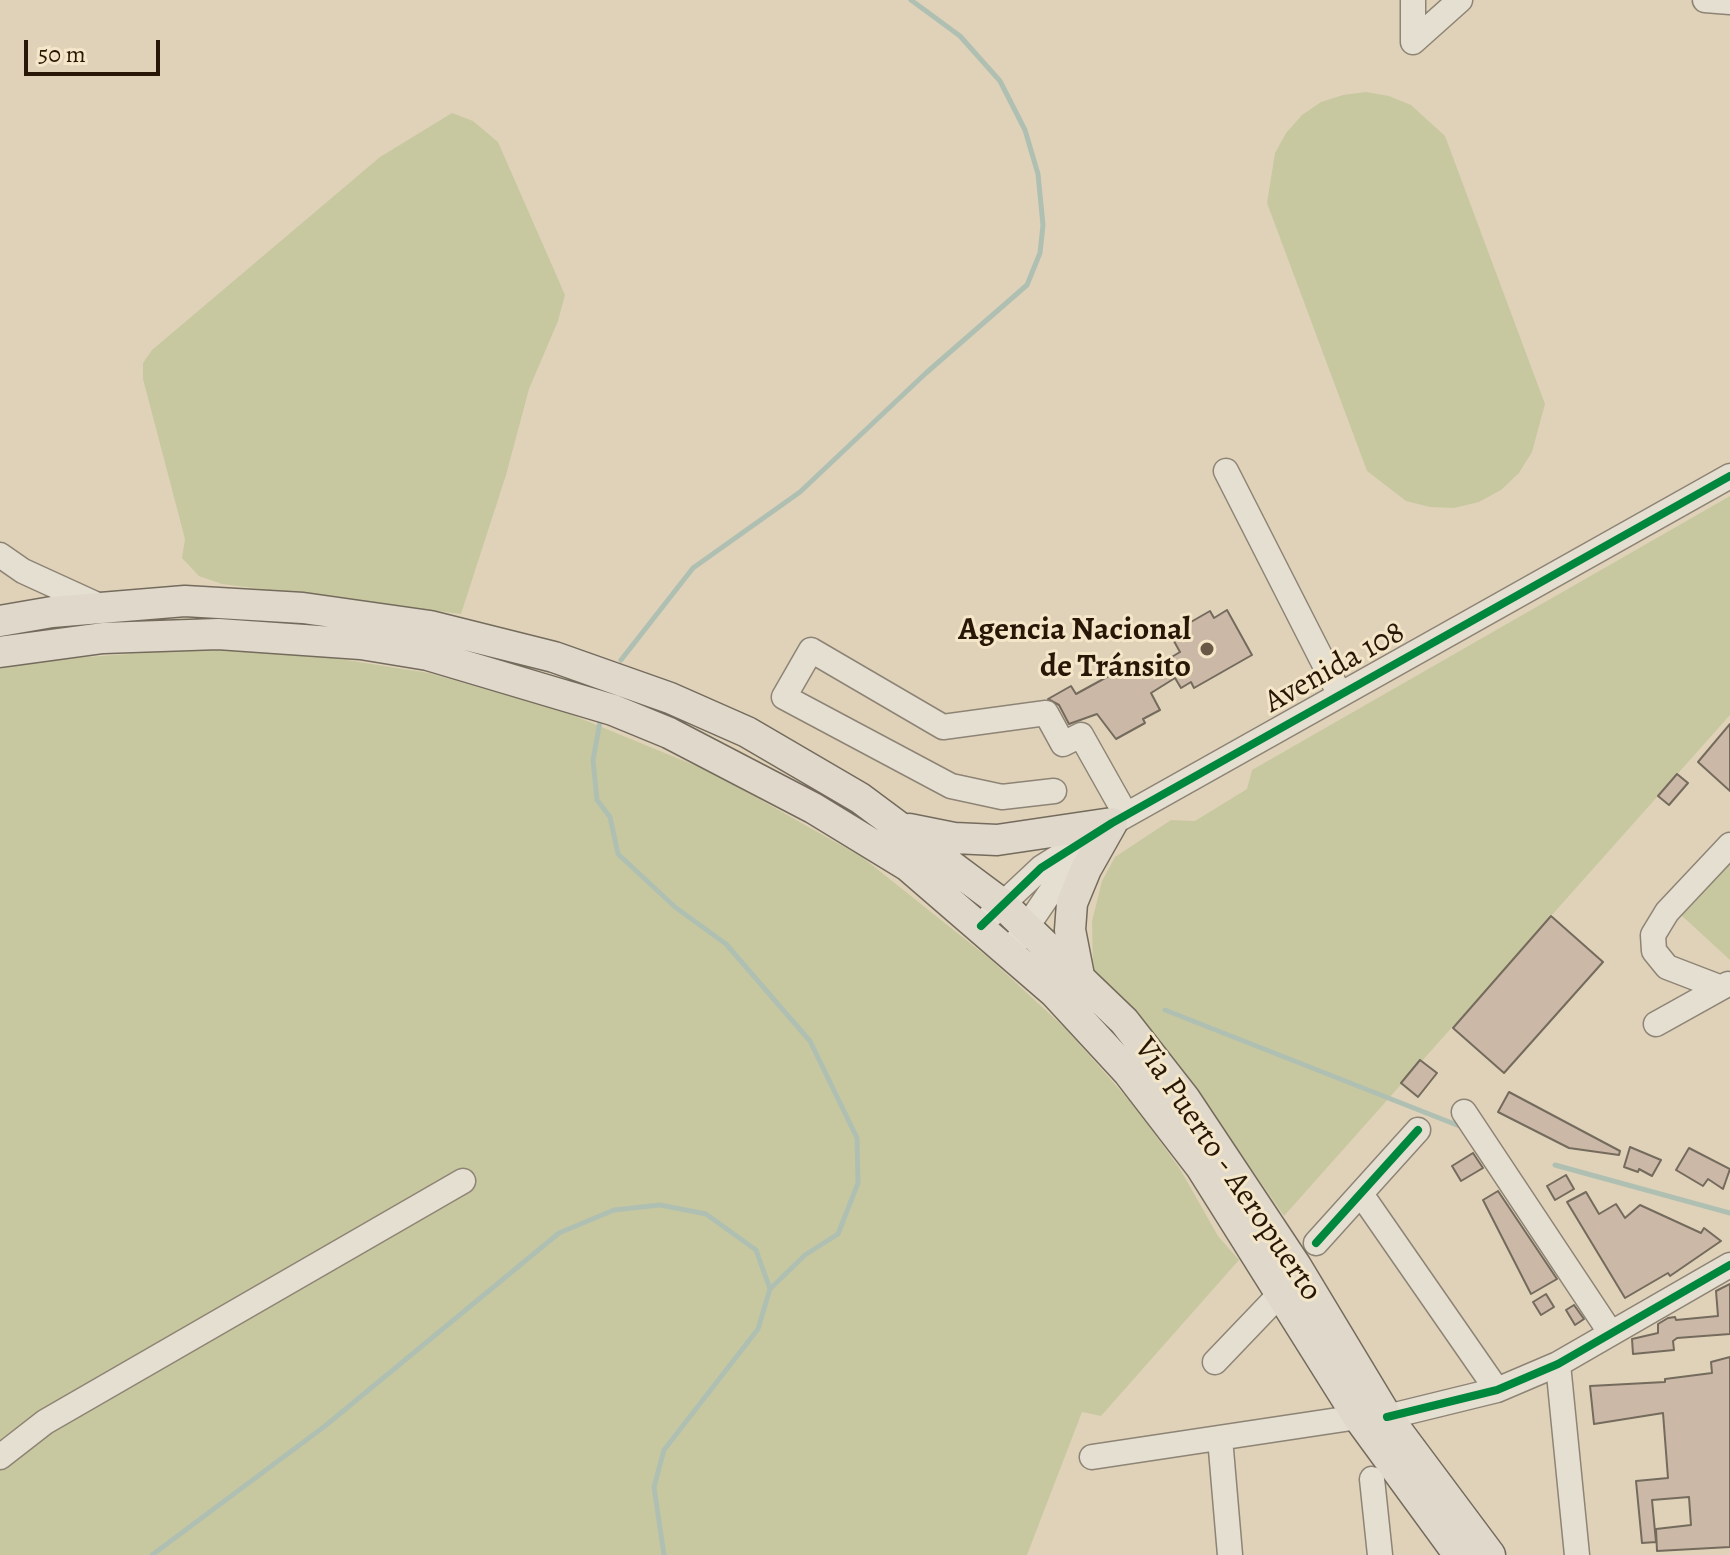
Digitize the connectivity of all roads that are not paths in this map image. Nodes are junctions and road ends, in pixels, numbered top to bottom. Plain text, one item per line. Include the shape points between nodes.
1 (1413, 0) edge
2 (1460, 0) edge
3 (1705, 0) edge
4 (1730, 2) edge
5 (1226, 471) dead end
6 (1730, 476) edge
7 (0, 555) edge
8 (104, 606) junction
9 (0, 621) edge
10 (103, 638) junction
11 (0, 652) edge
12 (1339, 693) junction
13 (1054, 791) dead end
14 (1119, 819) junction
15 (902, 827) junction
16 (1083, 844) junction
17 (1730, 845) edge
18 (1001, 903) junction
19 (981, 926) junction
20 (1028, 928) junction
21 (1008, 950) junction
22 (1079, 976) junction
23 (1725, 985) edge
24 (1656, 1024) dead end
25 (1464, 1112) dead end
26 (1418, 1130) dead end
27 (463, 1181) dead end
28 (1361, 1194) junction
29 (1316, 1243) dead end
30 (1730, 1265) edge
31 (1281, 1293) junction
32 (1610, 1332) junction
33 (1215, 1362) dead end
34 (1558, 1364) junction
35 (1497, 1390) junction
36 (1372, 1417) junction
37 (1220, 1438) junction
38 (0, 1457) edge
39 (1092, 1457) dead end
40 (1372, 1479) dead end
41 (1230, 1555) edge
42 (1380, 1555) edge
43 (1459, 1555) edge
44 (1490, 1555) edge
45 (1577, 1555) edge

1 - 2 street via 1413,42
3 - 4 street
5 - 12 street
6 - 12 street, Avenida 108
7 - 8 street via 35,577
8 - 9 main road, Via Puerto - Aeropuerto
8 - 10 street
8 - 15 main road, Via Puerto - Aeropuerto via 185,601 303,608 430,626 554,657 747,732
10 - 11 main road, Via Puerto - Aeropuerto
10 - 19 main road, Via Puerto - Aeropuerto via 218,634 361,644 428,655 613,710 813,808 908,866
12 - 14 street, Avenida 108
13 - 14 street via 1002,797 951,786 784,697 811,650 943,727 1046,713 1063,744 1081,735
14 - 15 main road via 997,840
14 - 16 street, Avenida 108
14 - 22 main road via 1086,869 1072,903 1070,930
15 - 18 main road, Via Puerto - Aeropuerto
16 - 18 street, Avenida 108 via 1041,868
16 - 20 street, Avenida 108
17 - 23 street via 1667,912 1653,935 1654,951 1667,967
18 - 19 street, Avenida 108
18 - 20 main road, Via Puerto - Aeropuerto
19 - 21 main road, Via Puerto - Aeropuerto
20 - 21 street, Avenida 108
20 - 22 main road, Via Puerto - Aeropuerto
21 - 31 main road, Via Puerto - Aeropuerto via 1128,1072 1201,1167
22 - 36 main road, Via Puerto - Aeropuerto via 1124,1021 1185,1099 1296,1266
23 - 24 street
25 - 32 street
26 - 28 street
27 - 38 street via 45,1422
28 - 29 street
28 - 35 street
30 - 32 street
31 - 33 street
31 - 36 main road, Via Puerto - Aeropuerto
32 - 34 street
34 - 35 street
34 - 45 street
35 - 36 street
36 - 37 street
36 - 43 main road, Via Puerto - Aeropuerto
36 - 44 main road, Via Puerto - Aeropuerto
37 - 39 street
37 - 41 street
40 - 42 street

